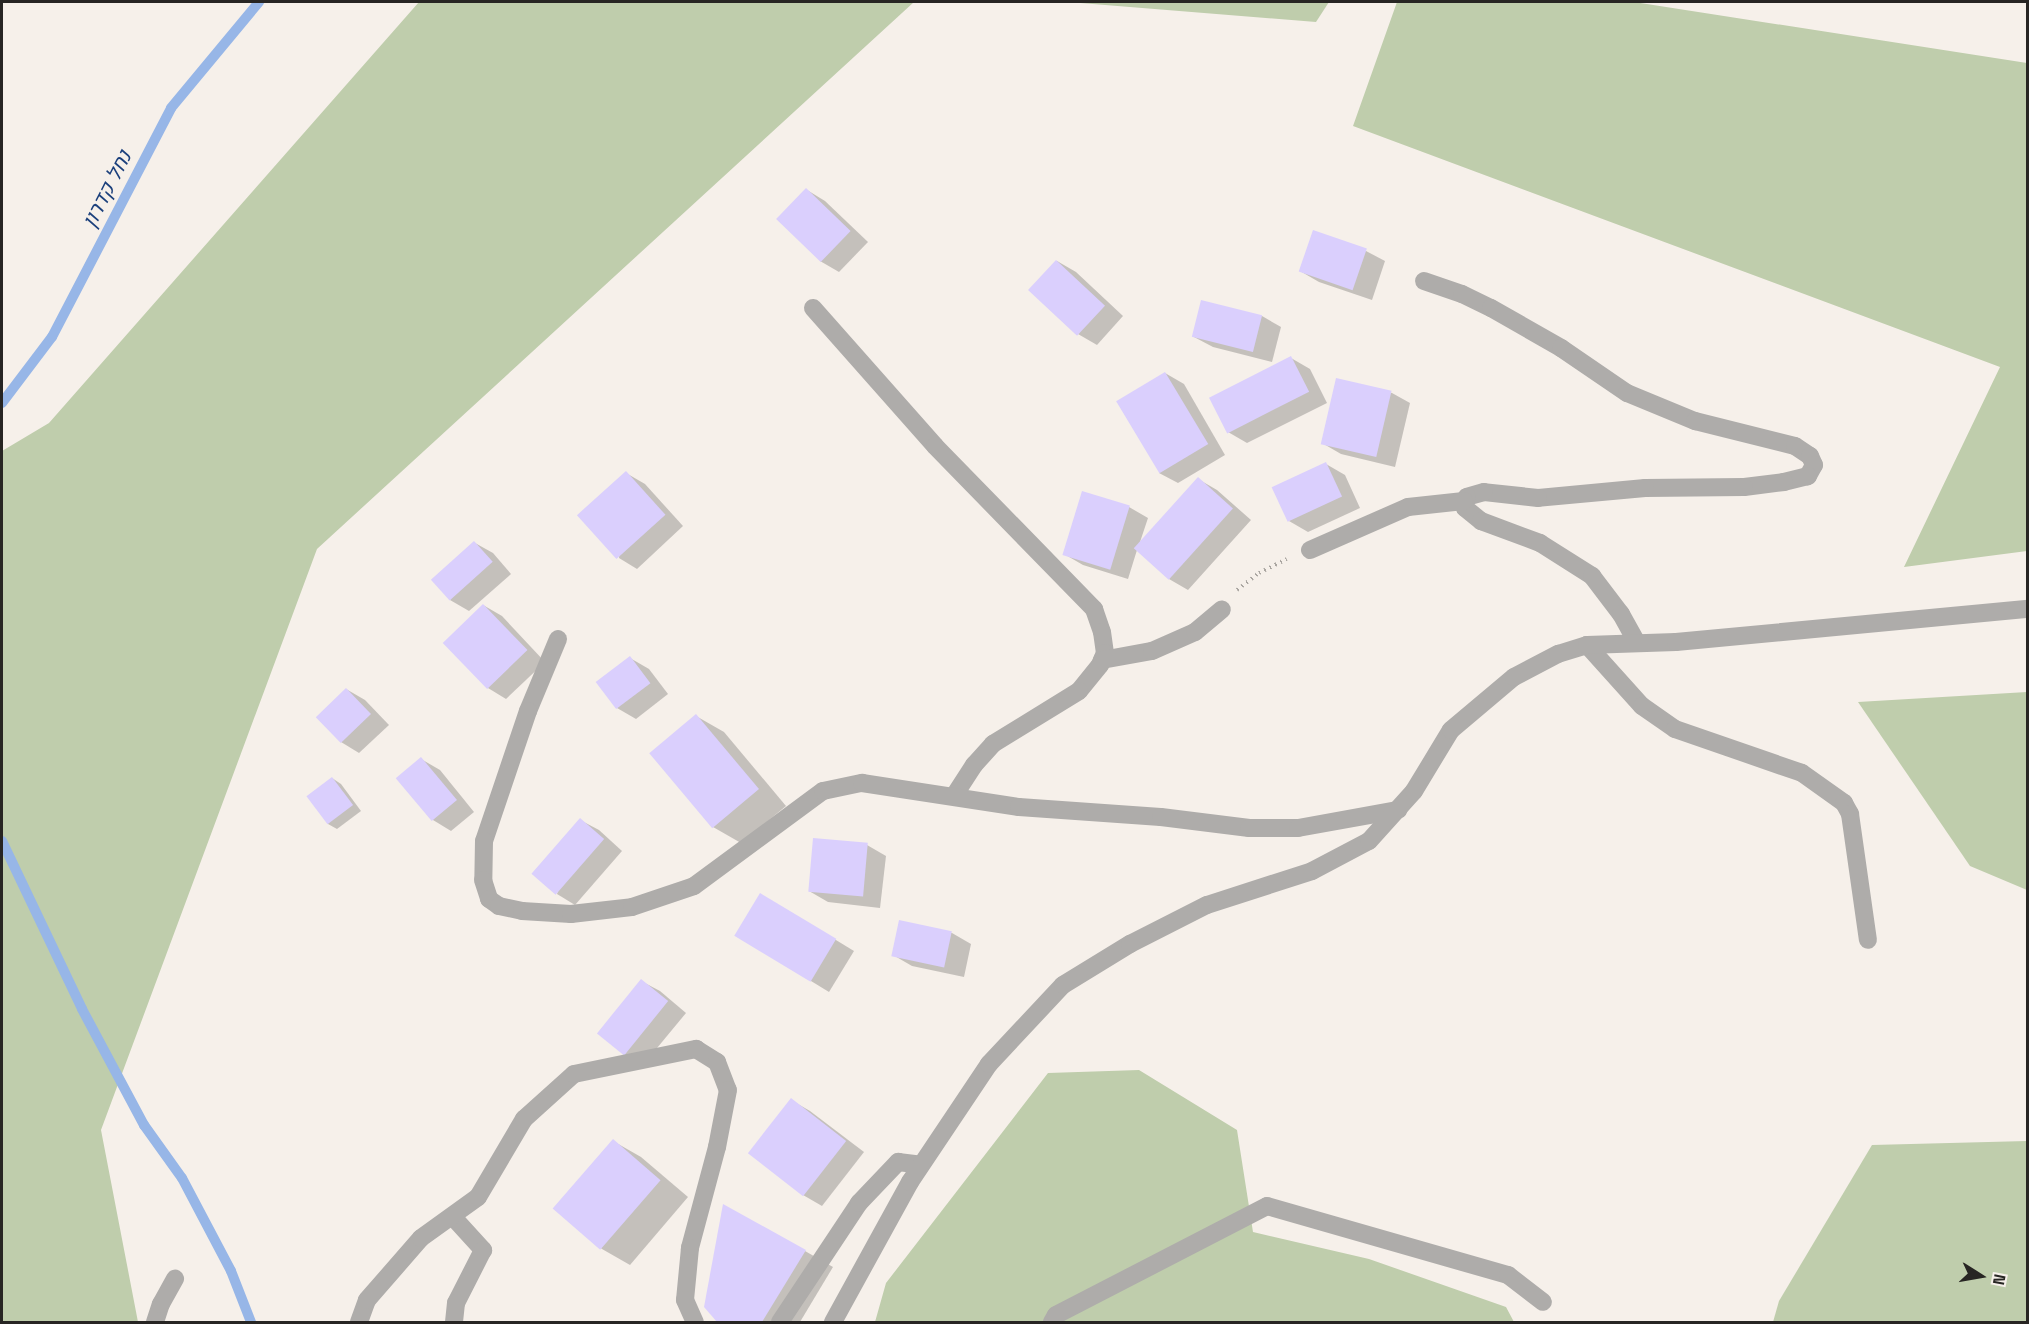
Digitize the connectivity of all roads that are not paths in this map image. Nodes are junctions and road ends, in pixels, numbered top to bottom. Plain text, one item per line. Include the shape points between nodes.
1 (1424, 281) dead end
2 (813, 308) dead end
3 (1464, 501) junction
4 (1310, 550) road end
5 (1222, 609) road end
6 (2028, 609) edge
7 (558, 639) dead end
8 (1636, 642) junction
9 (1587, 645) junction
10 (1102, 660) junction
11 (954, 796) junction
12 (1398, 810) junction
13 (1868, 940) dead end
14 (921, 1165) junction
15 (453, 1217) junction
16 (176, 1279) dead end
17 (1544, 1302) dead end
18 (155, 1323) edge
19 (359, 1323) edge
20 (453, 1323) edge
21 (695, 1323) edge
22 (780, 1323) edge
23 (833, 1323) edge
24 (1052, 1323) edge

1 - 3 street via 1491,308 1561,348 1627,393 1695,421 1795,446 1810,456 1814,465 1808,476 1784,482 1645,488 1538,498 1484,492
2 - 10 street via 935,446 1094,609 1105,653
3 - 4 street via 1407,507
3 - 8 street via 1465,508 1481,520 1540,543 1592,576 1622,614
5 - 10 street via 1195,632 1152,651
6 - 8 street via 1676,642
7 - 11 street via 528,711 484,841 483,880 489,899 498,906 571,914 632,907 694,886 823,791 862,783
8 - 9 street
9 - 12 street via 1558,654 1514,677 1451,730
9 - 13 street via 1642,706 1675,729 1802,773 1844,803 1850,814
10 - 11 street via 1079,691 993,744
11 - 12 street via 1019,807 1249,828 1298,828
12 - 14 street via 1369,841 1312,871 1207,905 1131,944 1064,985 989,1064
14 - 22 street via 898,1162 859,1203
14 - 23 street
15 - 19 street via 421,1238 367,1300
15 - 20 street via 483,1250 456,1303
15 - 21 street via 478,1197 524,1119 574,1074 696,1049 717,1062 728,1090 690,1248 685,1300
16 - 18 street via 160,1304
17 - 24 street via 1508,1275 1267,1206 1056,1315

